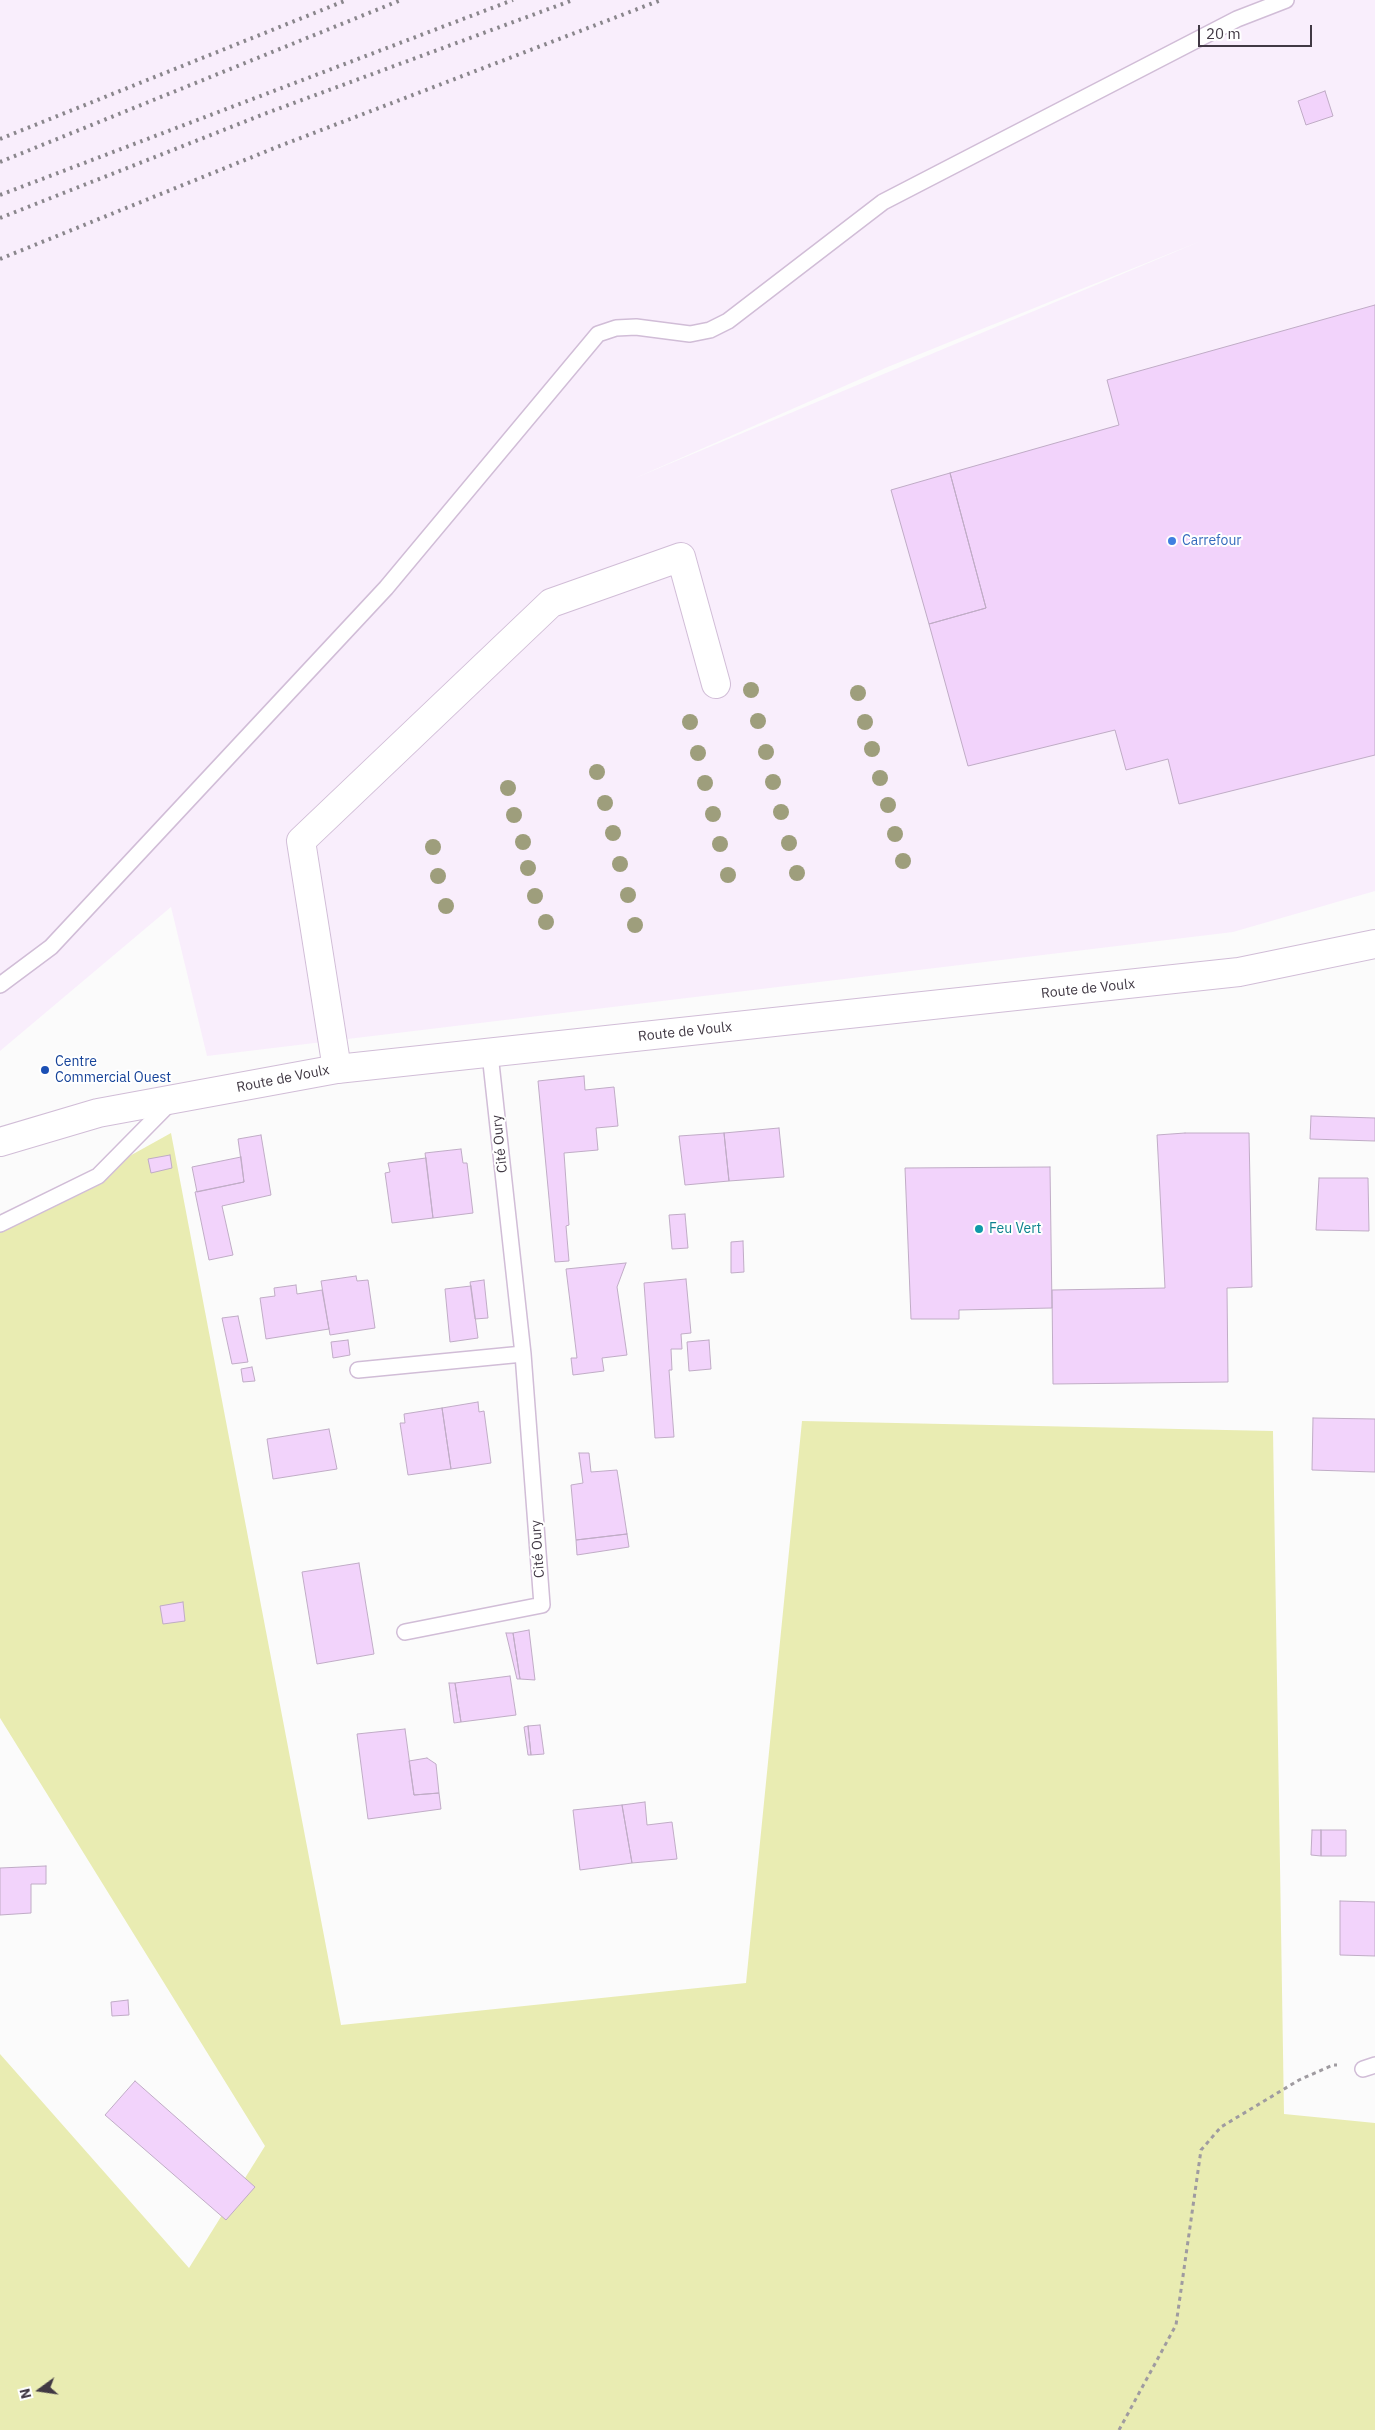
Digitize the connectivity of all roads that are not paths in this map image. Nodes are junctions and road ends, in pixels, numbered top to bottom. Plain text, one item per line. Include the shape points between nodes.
1 (1286, 0) edge
2 (716, 684) dead end
3 (1375, 944) edge
4 (0, 985) edge
5 (490, 1054) junction
6 (337, 1069) junction
7 (174, 1099) junction
8 (0, 1142) edge
9 (0, 1224) edge
10 (523, 1354) junction
11 (358, 1370) dead end
12 (405, 1632) dead end

1 - 4 lane via 1237,19 883,202 728,321 710,330 690,334 636,327 616,328 598,334 386,588 50,947
2 - 6 main road via 681,557 551,603 301,841
3 - 5 main road, Route de Voulx via 1229,973
5 - 6 main road, Route de Voulx
5 - 10 lane, Cité Oury
6 - 7 main road, Route de Voulx
7 - 8 main road, Route de Voulx via 98,1113
7 - 9 lane via 98,1176
10 - 11 lane
10 - 12 lane, Cité Oury via 542,1605

